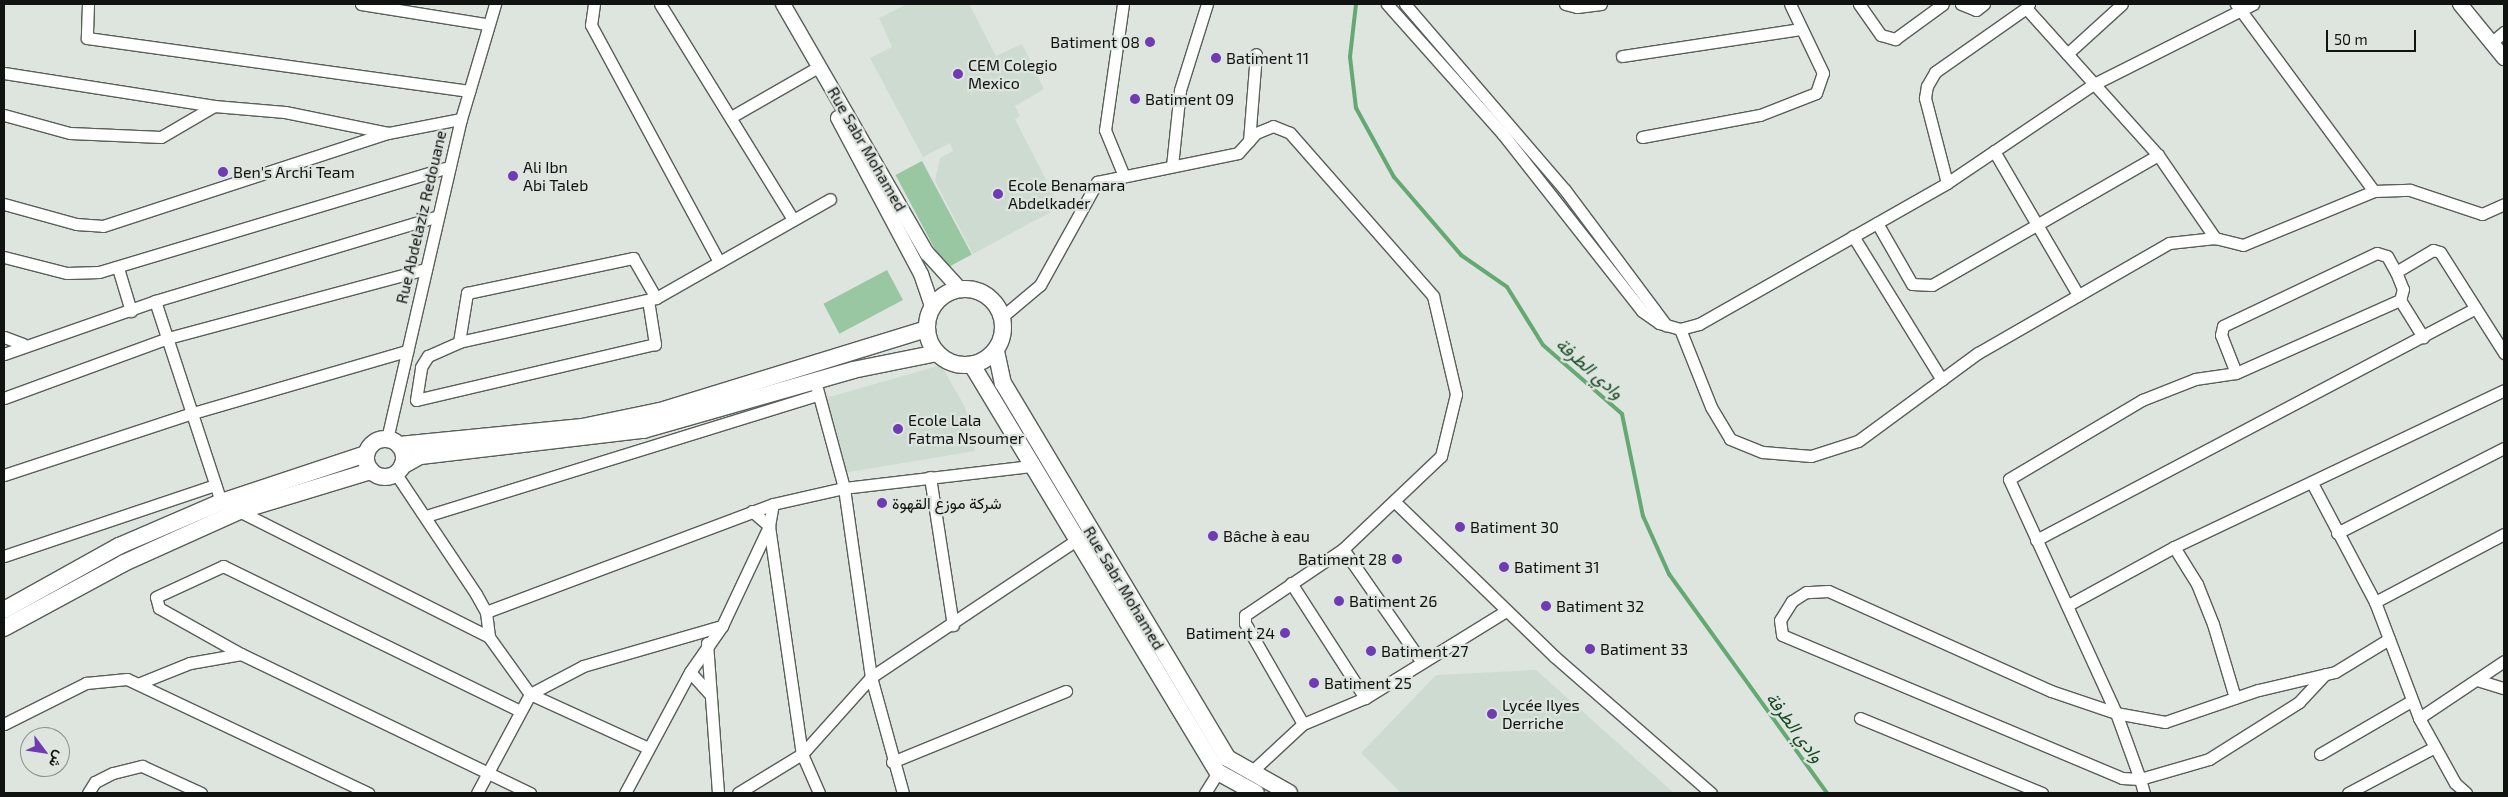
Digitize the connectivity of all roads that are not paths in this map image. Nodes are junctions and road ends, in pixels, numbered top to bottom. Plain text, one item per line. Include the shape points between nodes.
1 (88, 4) edge
2 (361, 4) edge
3 (495, 4) edge
4 (594, 4) edge
5 (660, 4) edge
6 (783, 4) edge
7 (1123, 4) edge
8 (1206, 4) edge
9 (1387, 4) edge
10 (1405, 4) edge
11 (1565, 4) edge
12 (1601, 4) edge
13 (1790, 4) edge
14 (1859, 4) edge
15 (1943, 4) edge
16 (1961, 4) edge
17 (1984, 4) edge
18 (2122, 4) edge
19 (2253, 4) edge
20 (2460, 4) edge
21 (2027, 6) edge
22 (2238, 7) edge
23 (486, 24) junction
24 (1800, 28) junction
25 (2504, 32) edge
26 (2492, 42) junction
27 (1256, 54) dead end
28 (2067, 54) junction
29 (1622, 56) dead end
30 (2504, 58) edge
31 (818, 67) junction
32 (4, 73) edge
33 (2094, 84) junction
34 (469, 90) junction
35 (214, 106) junction
36 (4, 115) edge
37 (731, 117) junction
38 (461, 119) junction
39 (388, 133) junction
40 (1642, 137) dead end
41 (1249, 141) junction
42 (1994, 151) junction
43 (2158, 155) junction
44 (1172, 166) junction
45 (450, 167) junction
46 (1124, 176) junction
47 (1947, 182) junction
48 (2374, 191) junction
49 (830, 199) dead end
50 (4, 204) edge
51 (2504, 204) edge
52 (438, 216) junction
53 (792, 218) junction
54 (1876, 223) junction
55 (2036, 224) junction
56 (1853, 236) junction
57 (2215, 238) junction
58 (4, 256) edge
59 (719, 262) junction
60 (118, 268) junction
61 (426, 269) junction
62 (2396, 272) junction
63 (959, 288) junction
64 (2078, 296) junction
65 (652, 299) junction
66 (2400, 300) junction
67 (155, 301) junction
68 (932, 306) junction
69 (2476, 308) junction
70 (131, 311) junction
71 (1003, 316) junction
72 (1666, 325) junction
73 (926, 329) junction
74 (1680, 329) junction
75 (4, 337) edge
76 (2423, 337) junction
77 (168, 338) junction
78 (458, 342) junction
79 (23, 344) junction
80 (407, 351) junction
81 (996, 351) junction
82 (937, 353) junction
83 (2504, 353) edge
84 (4, 354) edge
85 (972, 365) junction
86 (2236, 372) junction
87 (1942, 380) junction
88 (816, 388) junction
89 (2504, 390) edge
90 (4, 398) edge
91 (193, 413) junction
92 (393, 442) junction
93 (2504, 448) edge
94 (366, 454) junction
95 (1030, 466) junction
96 (399, 470) junction
97 (371, 471) junction
98 (4, 475) edge
99 (930, 477) junction
100 (2312, 483) junction
101 (215, 485) junction
102 (844, 488) junction
103 (221, 502) junction
104 (1396, 502) junction
105 (773, 504) junction
106 (240, 511) junction
107 (752, 511) junction
108 (426, 516) junction
109 (769, 526) junction
110 (2337, 533) junction
111 (2504, 534) edge
112 (2036, 540) junction
113 (1075, 541) junction
114 (2174, 547) junction
115 (1343, 549) junction
116 (4, 556) edge
117 (1290, 583) junction
118 (2375, 602) junction
119 (2070, 604) junction
120 (4, 610) edge
121 (1506, 611) junction
122 (486, 612) junction
123 (953, 624) junction
124 (722, 626) junction
125 (4, 628) edge
126 (710, 629) junction
127 (489, 637) junction
128 (2389, 640) junction
129 (706, 645) junction
130 (241, 654) junction
131 (1421, 661) junction
132 (2504, 661) edge
133 (690, 672) junction
134 (2325, 674) junction
135 (871, 677) junction
136 (2477, 680) junction
137 (140, 683) junction
138 (2504, 688) edge
139 (1066, 691) dead end
140 (530, 694) junction
141 (710, 694) junction
142 (1365, 698) junction
143 (2235, 698) junction
144 (2411, 701) junction
145 (520, 711) junction
146 (2116, 713) junction
147 (1860, 718) dead end
148 (2419, 718) junction
149 (4, 724) edge
150 (1303, 724) junction
151 (2435, 747) junction
152 (648, 748) junction
153 (802, 754) junction
154 (2320, 754) dead end
155 (892, 762) junction
156 (1218, 772) junction
157 (1250, 773) junction
158 (487, 774) junction
159 (2140, 779) junction
160 (88, 793) edge
161 (201, 793) edge
162 (368, 793) edge
163 (477, 793) edge
164 (530, 793) edge
165 (625, 793) edge
166 (718, 793) edge
167 (738, 793) edge
168 (818, 793) edge
169 (903, 793) edge
170 (1205, 793) edge
171 (1256, 793) edge
172 (1289, 793) edge
173 (1710, 793) edge
174 (2042, 793) edge
175 (2144, 793) edge
176 (2348, 793) edge
177 (2466, 793) edge

1 - 34 street via 87,38
2 - 23 street
3 - 23 street, Rue Abdelaziz Redouane
4 - 59 street via 591,25
5 - 37 street
6 - 31 street, Rue Sabr Mohamed
7 - 46 street via 1105,130
8 - 44 street via 1180,90
9 - 72 street via 1502,133 1642,311
10 - 72 street via 1565,190
11 - 12 street
13 - 24 street
14 - 15 street via 1882,35 1895,39
16 - 17 street via 1976,10
18 - 28 street
19 - 22 street
20 - 26 street
21 - 28 street
21 - 47 street via 1935,72 1927,86 1926,98
22 - 33 street
22 - 48 street
23 - 34 street, Rue Abdelaziz Redouane
24 - 29 street
24 - 40 street via 1810,40 1823,72 1816,93 1760,115
25 - 26 street
26 - 30 street
27 - 41 street
28 - 33 street
31 - 37 street
31 - 63 street, Rue Sabr Mohamed via 927,253
31 - 68 street via 820,84 921,274
32 - 35 street
33 - 42 street
33 - 43 street
34 - 38 street, Rue Abdelaziz Redouane
35 - 36 street via 161,138 70,133
35 - 39 street via 285,112
37 - 53 street
38 - 39 street
38 - 45 street, Rue Abdelaziz Redouane
39 - 50 street via 103,226 76,224
41 - 44 street via 1238,153
41 - 104 street via 1273,126 1290,133 1433,296 1456,394 1441,456
42 - 47 street
42 - 55 street
43 - 55 street
43 - 57 street
44 - 46 street
45 - 52 street, Rue Abdelaziz Redouane
45 - 60 street via 202,238
46 - 71 street via 1097,182 1040,285
47 - 54 street
48 - 51 street via 2410,190 2482,214
48 - 57 street via 2243,245
49 - 53 street
52 - 61 street, Rue Abdelaziz Redouane
52 - 67 street
53 - 59 street
54 - 55 street via 1912,284 1918,286 1932,285
54 - 56 street
55 - 64 street
56 - 74 street via 1699,324
56 - 87 street
57 - 64 street via 2169,243
58 - 60 street via 68,273
59 - 65 street
60 - 70 street
61 - 77 street
61 - 80 street, Rue Abdelaziz Redouane
62 - 66 street via 2403,289
62 - 69 street via 2433,250 2440,252
62 - 86 street via 2387,256 2377,253 2223,326 2221,335
63 - 68 main road
63 - 71 main road via 988,295
64 - 87 street
65 - 78 street
65 - 78 street via 633,258 467,293
65 - 78 street via 655,344 416,400 421,368 428,356
66 - 76 street
66 - 86 street
67 - 70 street
67 - 77 street
68 - 73 main road
69 - 76 street
69 - 83 street
70 - 79 street
71 - 81 main road via 1003,334
72 - 74 street
73 - 82 main road
73 - 92 main road via 660,411 582,427
74 - 87 street via 1711,407 1730,439 1763,452 1811,456 1858,441
75 - 79 street
76 - 112 street
77 - 90 street
77 - 91 street
79 - 84 street
80 - 91 street
80 - 92 street, Rue Abdelaziz Redouane
81 - 85 main road
81 - 157 main road, Rue Sabr Mohamed via 1004,383 1196,707 1227,758
82 - 85 main road via 948,362
82 - 88 main road
85 - 95 main road
86 - 112 street via 2195,379 2142,400 2013,473 2011,487
88 - 96 main road via 643,430 420,456
88 - 102 street
88 - 108 street
89 - 100 street
91 - 98 street
91 - 101 street
92 - 94 main road via 372,444
92 - 96 main road
93 - 110 street
94 - 97 main road
94 - 103 main road
95 - 99 street
95 - 113 main road
96 - 97 main road via 380,477
96 - 108 street
97 - 106 main road
99 - 102 street
99 - 123 street
100 - 110 street
100 - 114 street
101 - 103 street
101 - 116 street
102 - 105 street
102 - 135 street
103 - 120 main road via 119,546
104 - 115 street
104 - 121 street
105 - 107 street
105 - 109 street
106 - 125 main road via 124,563
106 - 127 street
107 - 109 street
107 - 122 street
108 - 122 street
109 - 124 street
109 - 153 street
110 - 118 street
111 - 118 street
112 - 119 street
113 - 123 street
113 - 156 main road
114 - 119 street
114 - 143 street via 2197,584 2214,624
115 - 117 street
115 - 131 street
117 - 142 street
117 - 150 street via 1249,610 1245,623
118 - 128 street
119 - 146 street
121 - 131 street
121 - 173 street
122 - 127 street
123 - 135 street
124 - 126 street
124 - 129 street
126 - 129 street
126 - 140 street via 583,666
127 - 140 street
128 - 134 street
128 - 144 street
129 - 133 street
129 - 141 street
130 - 137 street via 190,663
130 - 145 street via 159,608 156,597 222,566
130 - 158 street
131 - 142 street
132 - 136 street
133 - 141 street
133 - 152 street
134 - 143 street
134 - 159 street via 2298,702 2209,759
135 - 153 street
135 - 155 street
136 - 138 street
136 - 148 street
137 - 149 street via 114,676 86,683
137 - 162 street
139 - 155 street
140 - 145 street
140 - 152 street
141 - 166 street
142 - 150 street
143 - 146 street via 2165,722
144 - 148 street
144 - 154 street
145 - 158 street
146 - 159 street
146 - 159 street via 2052,691 1828,591 1806,592 1792,601 1780,620 1782,635 2122,778
147 - 174 street
148 - 151 street
150 - 157 street
151 - 176 street
151 - 177 street
152 - 165 street
153 - 167 street
153 - 168 street
155 - 169 street
156 - 170 street
156 - 171 main road
157 - 172 main road, Rue Sabr Mohamed
158 - 163 street
158 - 164 street
159 - 175 street
160 - 161 street via 95,782 113,773 142,766

